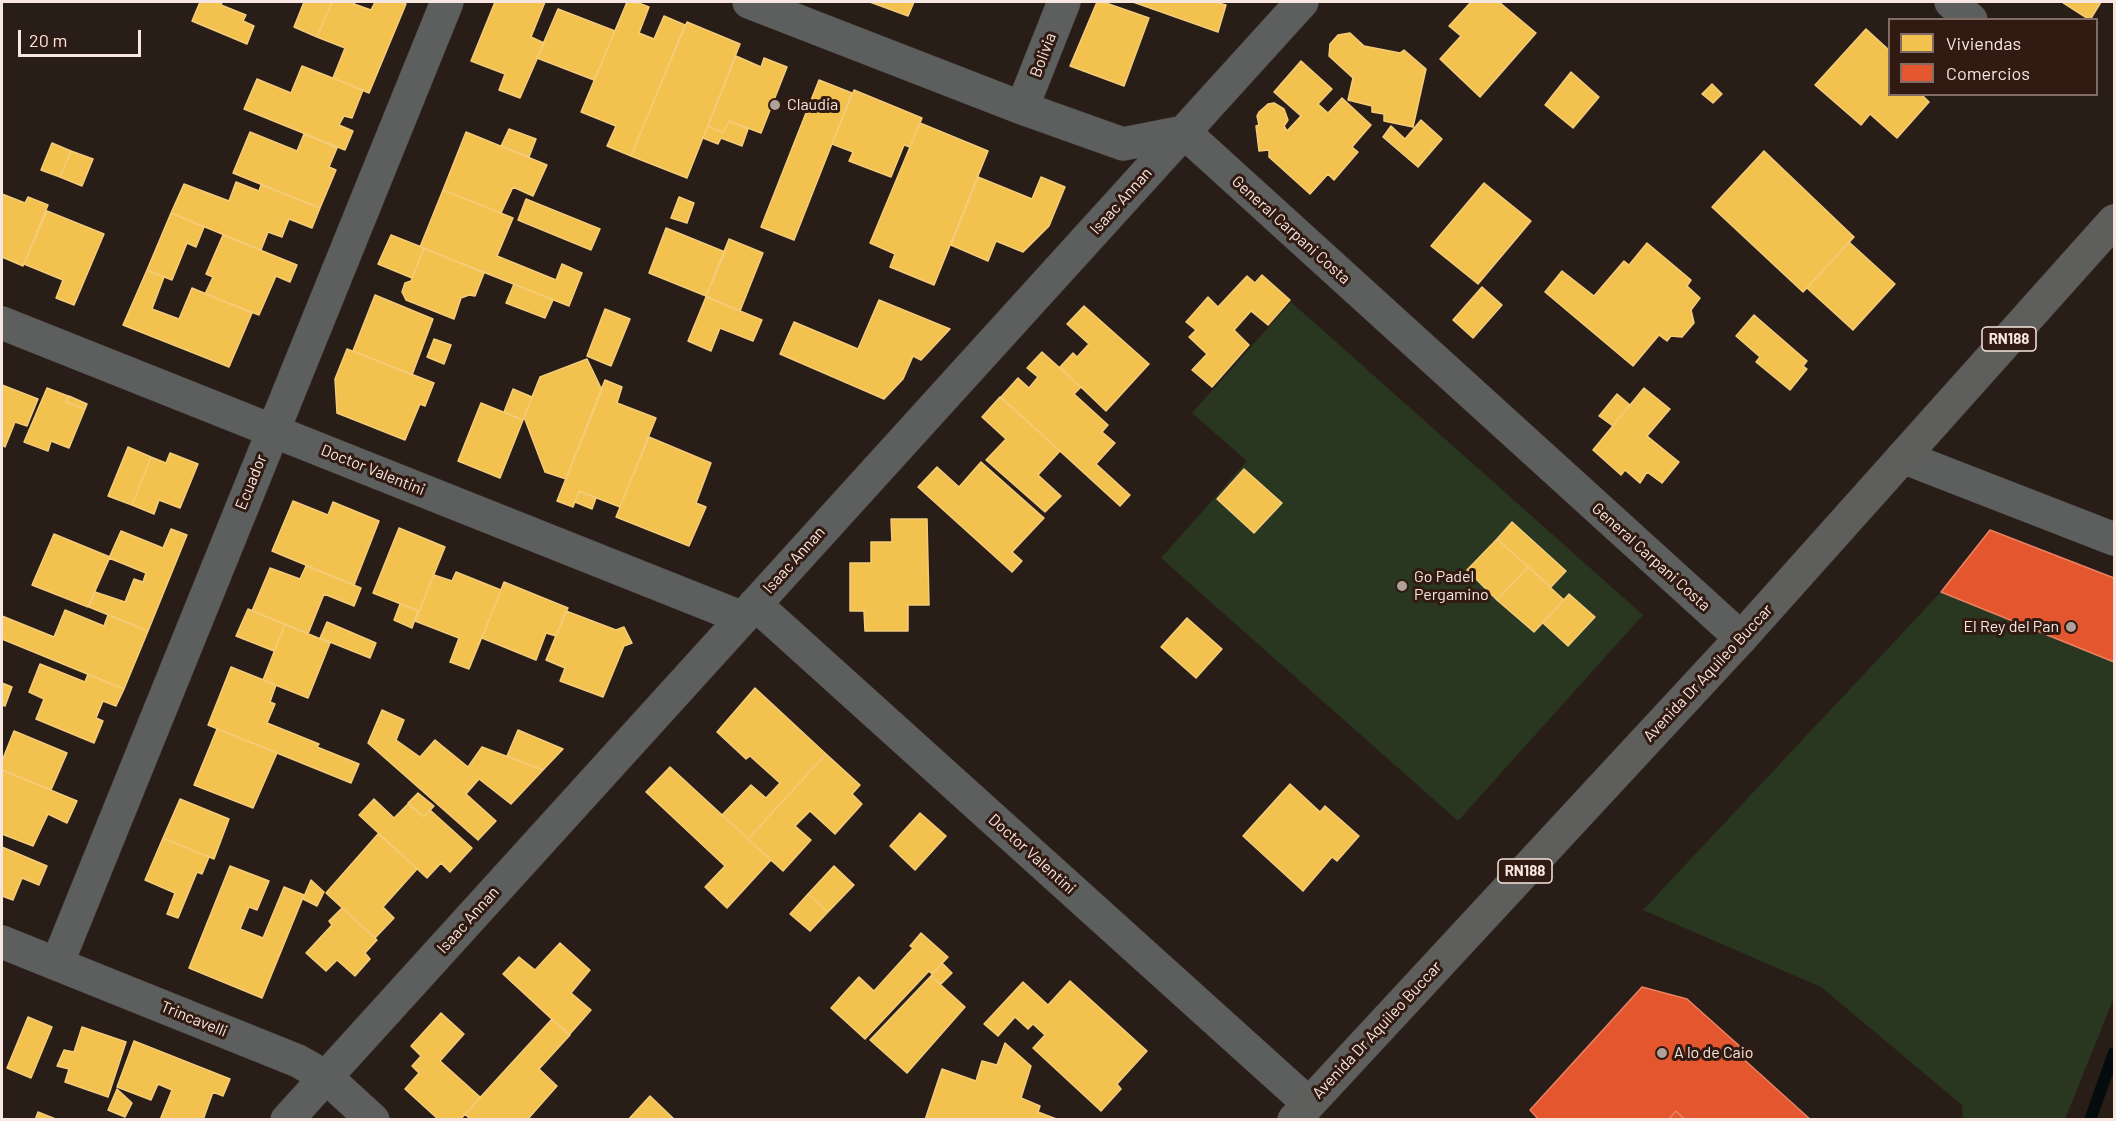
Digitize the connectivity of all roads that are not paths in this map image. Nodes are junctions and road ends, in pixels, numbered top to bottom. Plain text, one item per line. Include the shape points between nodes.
1 (447, 2) edge
2 (749, 2) edge
3 (1064, 2) edge
4 (1302, 2) edge
5 (1951, 2) edge
6 (1969, 18) edge
7 (1022, 108) junction
8 (1184, 132) junction
9 (2115, 221) edge
10 (2, 323) edge
11 (272, 430) junction
12 (1903, 457) junction
13 (2115, 539) edge
14 (749, 611) junction
15 (1741, 638) junction
16 (2, 942) edge
17 (57, 964) junction
18 (326, 1077) junction
19 (1301, 1111) edge
20 (287, 1119) edge
21 (373, 1119) edge

1 - 11 street, Ecuador
2 - 7 street
3 - 7 street, Bolivia
4 - 8 street, Isaac Annan
5 - 6 street
7 - 8 street via 1123,144
8 - 14 street, Isaac Annan
8 - 15 street, General Carpani Costa
9 - 12 highway, Avenida Dr Aquileo Buccar / RN188
10 - 11 street, Doctor Valentini
11 - 14 street, Doctor Valentini
11 - 17 street, Ecuador
12 - 13 street
12 - 15 highway, Avenida Dr Aquileo Buccar / RN188
14 - 18 street, Isaac Annan
14 - 19 street, Doctor Valentini
15 - 19 highway, Avenida Dr Aquileo Buccar / RN188
16 - 17 street, Trincavelli
17 - 18 street, Trincavelli via 298,1061
18 - 20 street, Isaac Annan
18 - 21 street, Trincavelli

